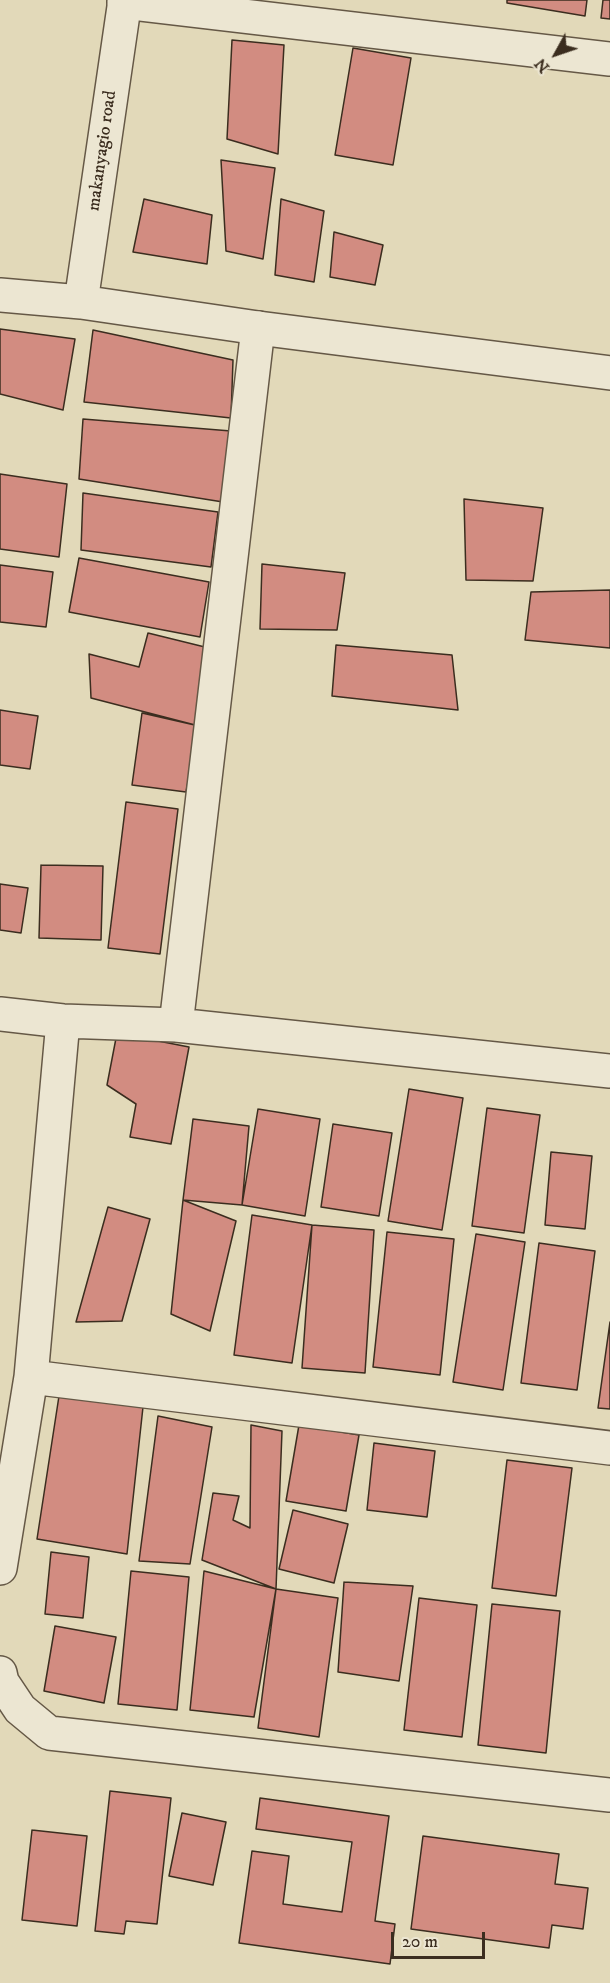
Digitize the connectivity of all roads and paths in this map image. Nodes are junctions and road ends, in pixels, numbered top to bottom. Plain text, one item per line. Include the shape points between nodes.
1 (124, 1) edge
2 (610, 59) edge
3 (0, 295) edge
4 (81, 302) junction
5 (258, 328) junction
6 (610, 373) edge
7 (0, 1014) edge
8 (63, 1021) junction
9 (176, 1025) junction
10 (610, 1071) edge
11 (31, 1377) junction
12 (610, 1448) edge
13 (0, 1568) edge
14 (0, 1673) edge
15 (610, 1795) edge

1 - 2 street
1 - 4 street, makanyagio road
3 - 4 street
4 - 5 street
5 - 6 street
5 - 9 street
7 - 8 street
8 - 9 street
8 - 11 street
9 - 10 street
11 - 12 street
11 - 13 street
14 - 15 street via 20,1709 49,1733

